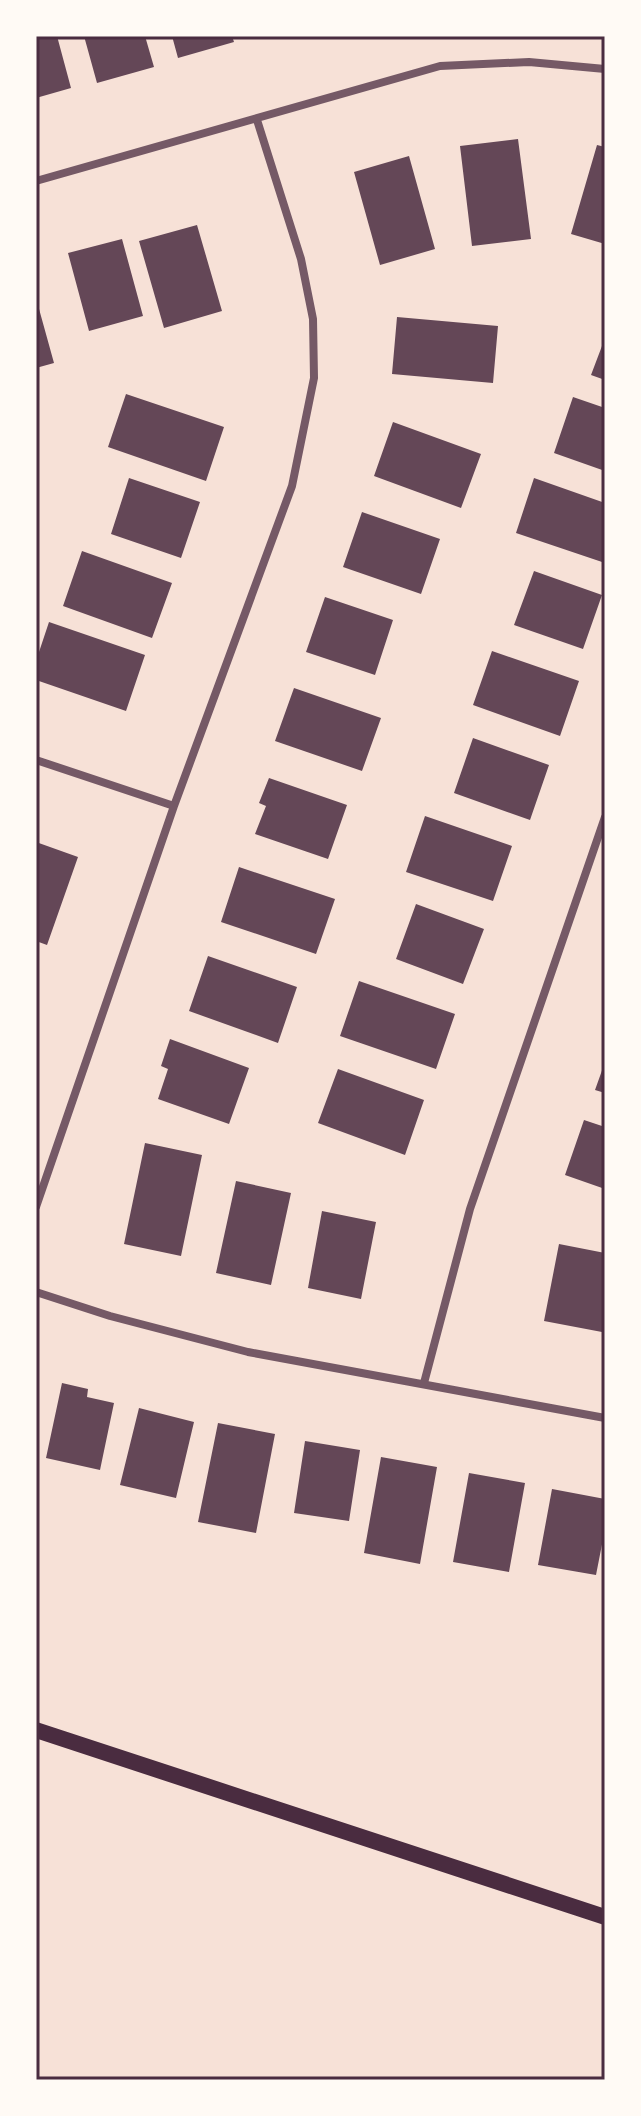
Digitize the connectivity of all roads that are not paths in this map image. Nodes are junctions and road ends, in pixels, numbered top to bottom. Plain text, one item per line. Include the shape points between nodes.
1 (605, 69) edge
2 (257, 120) junction
3 (36, 181) edge
4 (36, 760) edge
5 (174, 806) junction
6 (605, 817) edge
7 (36, 1207) edge
8 (36, 1292) edge
9 (424, 1383) junction
10 (605, 1418) edge
11 (36, 1730) edge
12 (605, 1917) edge

1 - 2 street via 529,62 440,66
2 - 3 street
2 - 5 street via 301,259 313,319 314,378 292,486
4 - 5 street
5 - 7 street
6 - 9 street via 470,1209
8 - 9 street via 248,1352
9 - 10 street
11 - 12 main road

